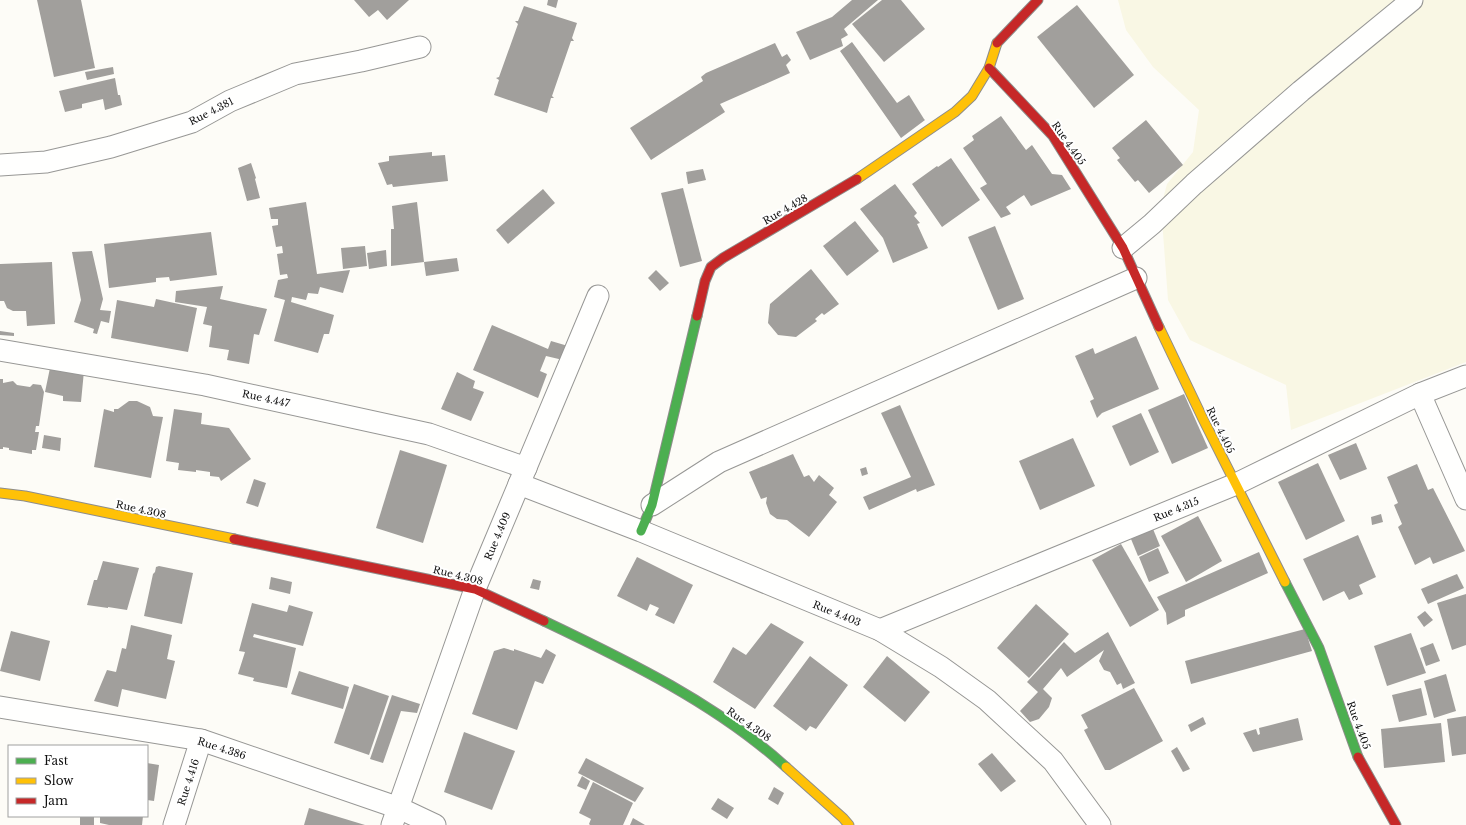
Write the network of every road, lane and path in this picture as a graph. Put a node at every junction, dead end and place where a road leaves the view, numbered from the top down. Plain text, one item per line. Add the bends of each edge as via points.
1 (1038, 0) edge
2 (1408, 1) edge
3 (420, 46) dead end
4 (989, 68) junction
5 (0, 165) edge
6 (1123, 248) junction
7 (1136, 278) junction
8 (598, 296) dead end
9 (0, 350) edge
10 (1466, 376) edge
11 (1420, 394) junction
12 (523, 476) junction
13 (1236, 484) junction
14 (0, 493) edge
15 (1466, 499) edge
16 (652, 505) junction
17 (641, 531) junction
18 (475, 589) junction
19 (880, 630) junction
20 (0, 707) edge
21 (201, 740) junction
22 (395, 817) edge
23 (174, 825) edge
24 (435, 825) edge
25 (849, 825) edge
26 (1100, 825) edge
27 (1396, 825) edge

1 - 4 street, Rue 4.428 via 997,43
2 - 6 street via 1301,91
3 - 5 street, Rue 4.381 via 295,74 230,101 192,122 111,147 46,162
4 - 6 street, Rue 4.405 via 1053,136
4 - 16 street, Rue 4.428 via 972,96 956,112 847,186 711,267 705,281
6 - 7 street, Rue 4.405
7 - 13 street, Rue 4.405
7 - 16 street via 719,462
8 - 12 street, Rue 4.409
9 - 12 street, Rue 4.447 via 205,384 429,434
10 - 11 street, Rue 4.315
11 - 13 street, Rue 4.315
11 - 15 street
12 - 17 street, Rue 4.403
12 - 18 street, Rue 4.409
13 - 19 street, Rue 4.315
13 - 27 street, Rue 4.405 via 1320,648 1360,761
14 - 18 street, Rue 4.308 via 25,496
16 - 17 street, Rue 4.428
17 - 19 street, Rue 4.403
18 - 22 street, Rue 4.409
18 - 25 street, Rue 4.308 via 588,642 684,692 762,745
19 - 26 street, Rue 4.403 via 941,667 986,700 1053,761
20 - 21 street, Rue 4.386
21 - 22 street, Rue 4.386
21 - 23 street, Rue 4.416
22 - 24 street, Rue 4.386

